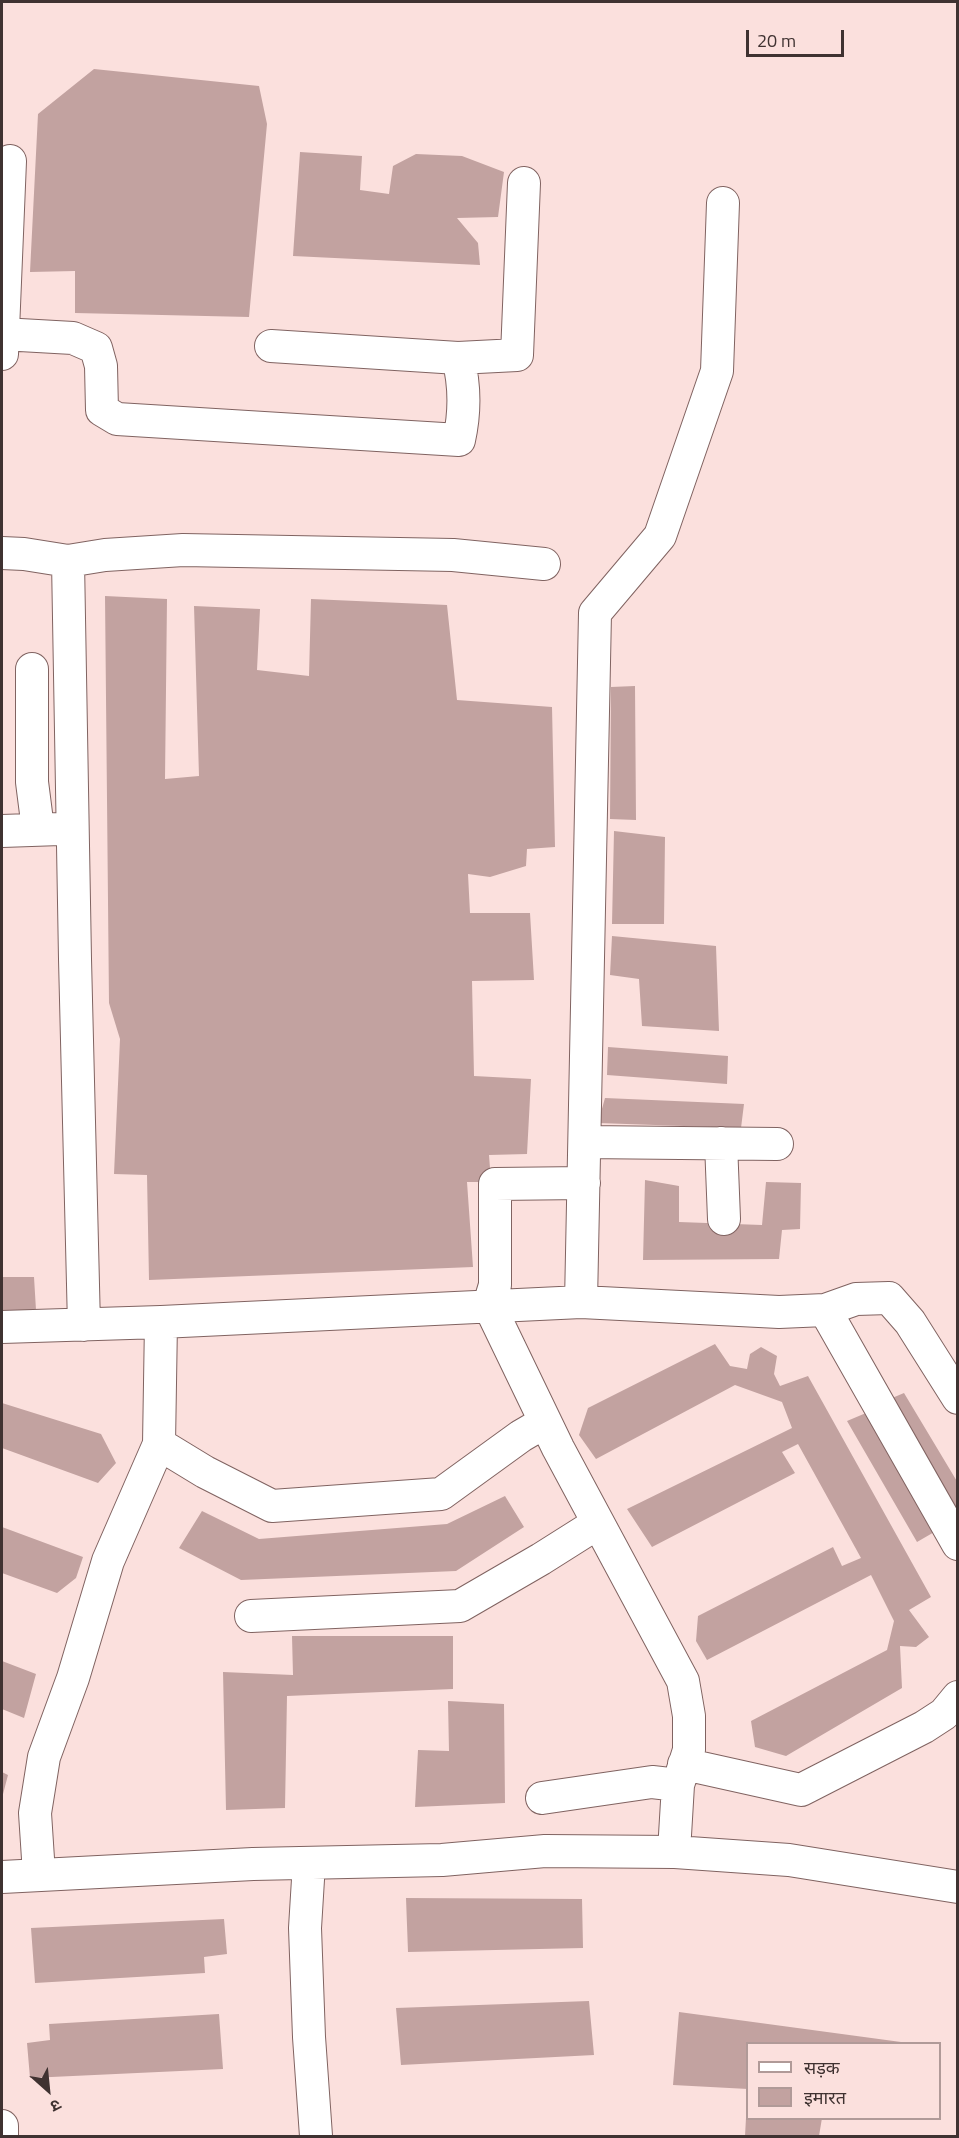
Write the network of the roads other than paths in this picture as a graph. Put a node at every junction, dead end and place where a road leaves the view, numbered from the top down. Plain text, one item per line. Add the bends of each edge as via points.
1 (10, 161) dead end
2 (524, 183) dead end
3 (723, 203) dead end
4 (2, 334) edge
5 (271, 346) dead end
6 (2, 355) edge
7 (458, 358) junction
8 (2, 553) edge
9 (68, 561) junction
10 (544, 564) dead end
11 (32, 669) dead end
12 (38, 829) junction
13 (72, 829) junction
14 (2, 831) edge
15 (585, 1142) junction
16 (722, 1143) junction
17 (777, 1144) dead end
18 (584, 1183) junction
19 (724, 1219) dead end
20 (581, 1302) junction
21 (489, 1305) junction
22 (825, 1310) junction
23 (161, 1322) junction
24 (84, 1325) junction
25 (2, 1326) edge
26 (957, 1398) edge
27 (545, 1422) junction
28 (159, 1443) junction
29 (598, 1523) junction
30 (957, 1544) edge
31 (251, 1616) dead end
32 (957, 1697) edge
33 (681, 1775) junction
34 (542, 1798) dead end
35 (675, 1835) dead end
36 (309, 1863) junction
37 (39, 1874) junction
38 (2, 1877) edge
39 (957, 1887) edge
40 (2, 2126) edge
41 (2, 2136) edge
42 (316, 2136) edge

1 - 4 street
2 - 7 street via 517,355
3 - 15 street via 717,371 660,536 595,613
4 - 6 street
4 - 7 street via 73,338 96,348 101,366 102,410 117,419 459,440 464,420 463,377
5 - 7 street
8 - 9 street
9 - 10 street via 183,550 453,555
9 - 13 street
11 - 12 street via 32,782
12 - 13 street
12 - 14 street
13 - 24 street
15 - 16 street
15 - 18 street
16 - 17 street
16 - 19 street
18 - 20 street
18 - 21 street via 495,1184 495,1285
20 - 21 street
20 - 22 street via 778,1312
21 - 23 street
21 - 27 street
22 - 26 street via 856,1299 889,1298 910,1322
22 - 30 street
23 - 24 street
23 - 28 street
24 - 25 street
27 - 28 street via 441,1494 272,1506
27 - 29 street
28 - 37 street via 108,1561 73,1678 44,1757 35,1814
29 - 31 street via 460,1606
29 - 33 street via 683,1681 690,1716 689,1750
32 - 33 street via 944,1714 924,1727 801,1790
33 - 34 street
33 - 35 street
36 - 37 street
36 - 39 street via 442,1860 545,1851 675,1852 789,1860
36 - 42 street via 305,1928
37 - 38 street
40 - 41 street

